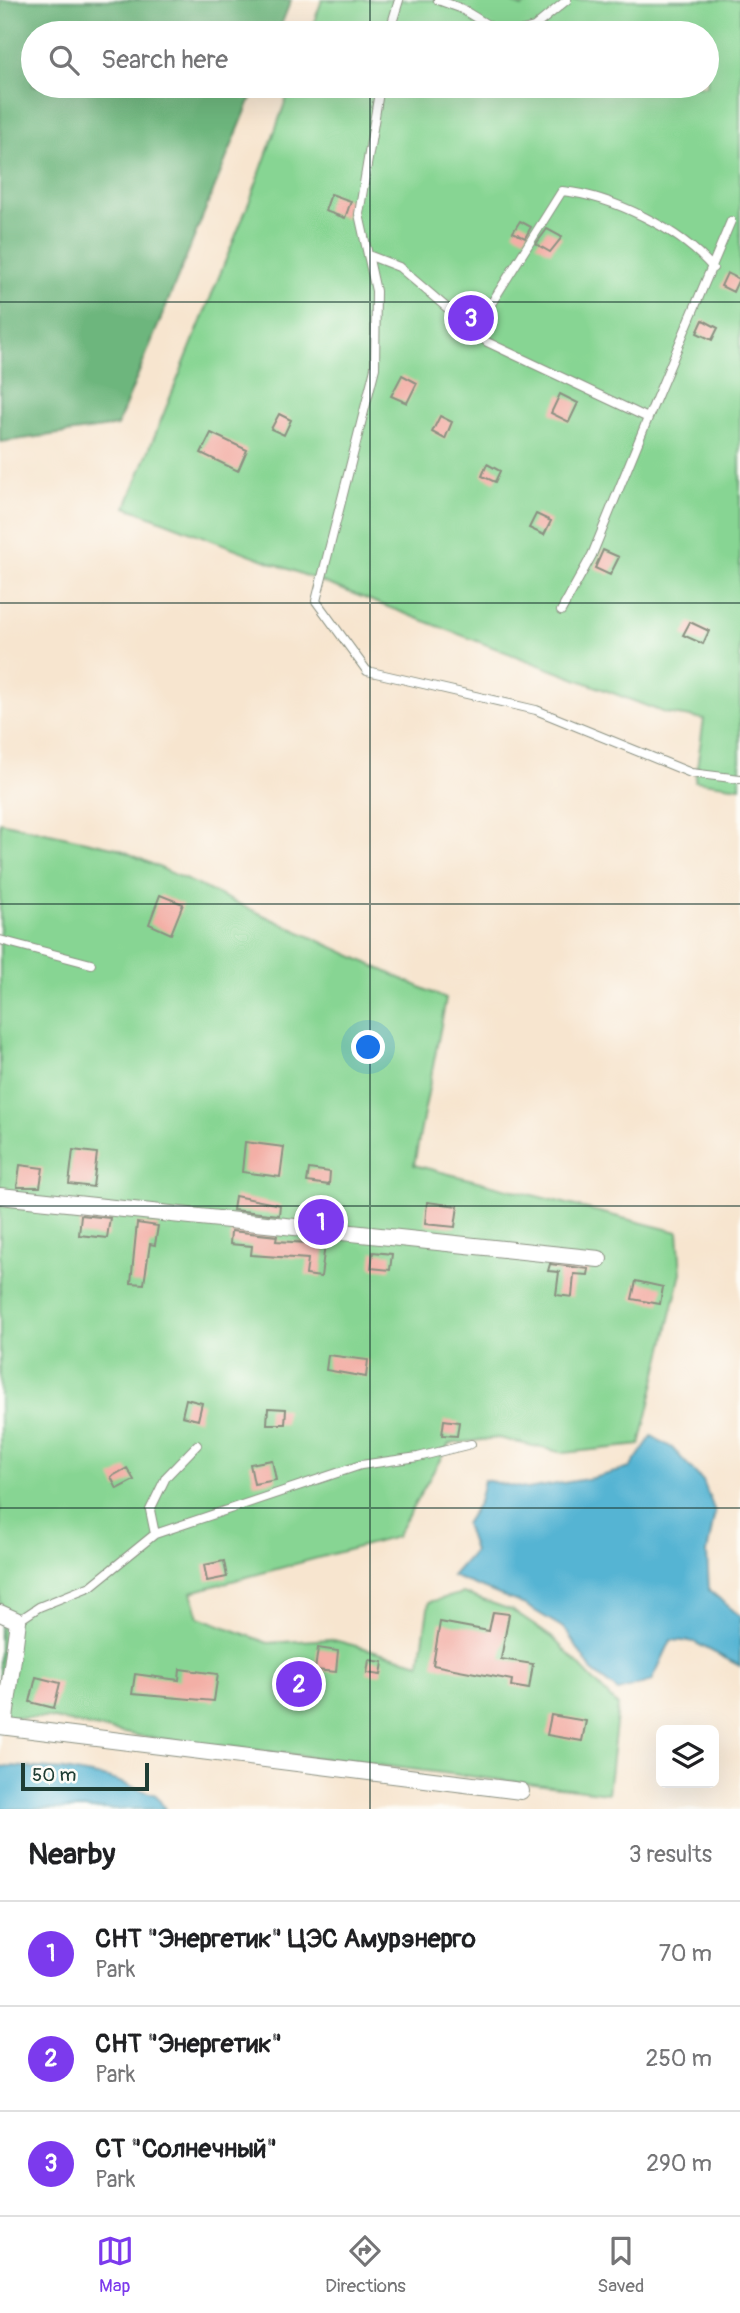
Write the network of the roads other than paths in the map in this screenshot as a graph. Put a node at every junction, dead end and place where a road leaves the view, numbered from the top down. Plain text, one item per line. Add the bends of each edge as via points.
1 (399, 0) edge
2 (438, 0) edge
3 (567, 0) edge
4 (393, 21) edge
5 (481, 21) edge
6 (541, 21) edge
7 (378, 98) edge
8 (731, 221) dead end
9 (368, 255) junction
10 (713, 268) junction
11 (474, 331) junction
12 (648, 418) junction
13 (561, 611) dead end
14 (740, 779) edge
15 (0, 940) edge
16 (91, 964) dead end
17 (0, 1196) edge
18 (598, 1259) dead end
19 (471, 1444) dead end
20 (197, 1445) dead end
21 (155, 1534) junction
22 (0, 1612) edge
23 (18, 1622) junction
24 (2, 1726) edge
25 (521, 1791) dead end

1 - 4 lane
2 - 5 lane
3 - 6 lane
7 - 9 lane via 359,214
8 - 10 lane
9 - 11 lane via 399,267
9 - 14 lane via 376,291 374,368 316,601 367,671 536,710 691,773
10 - 11 lane via 667,228 586,193 562,191
10 - 12 lane
11 - 12 lane via 487,342
12 - 13 lane via 592,555
15 - 16 lane
17 - 18 street
19 - 21 lane via 361,1465
20 - 21 lane via 166,1477 150,1510
21 - 23 lane via 91,1586 39,1606
22 - 23 street
23 - 24 street
24 - 25 street

